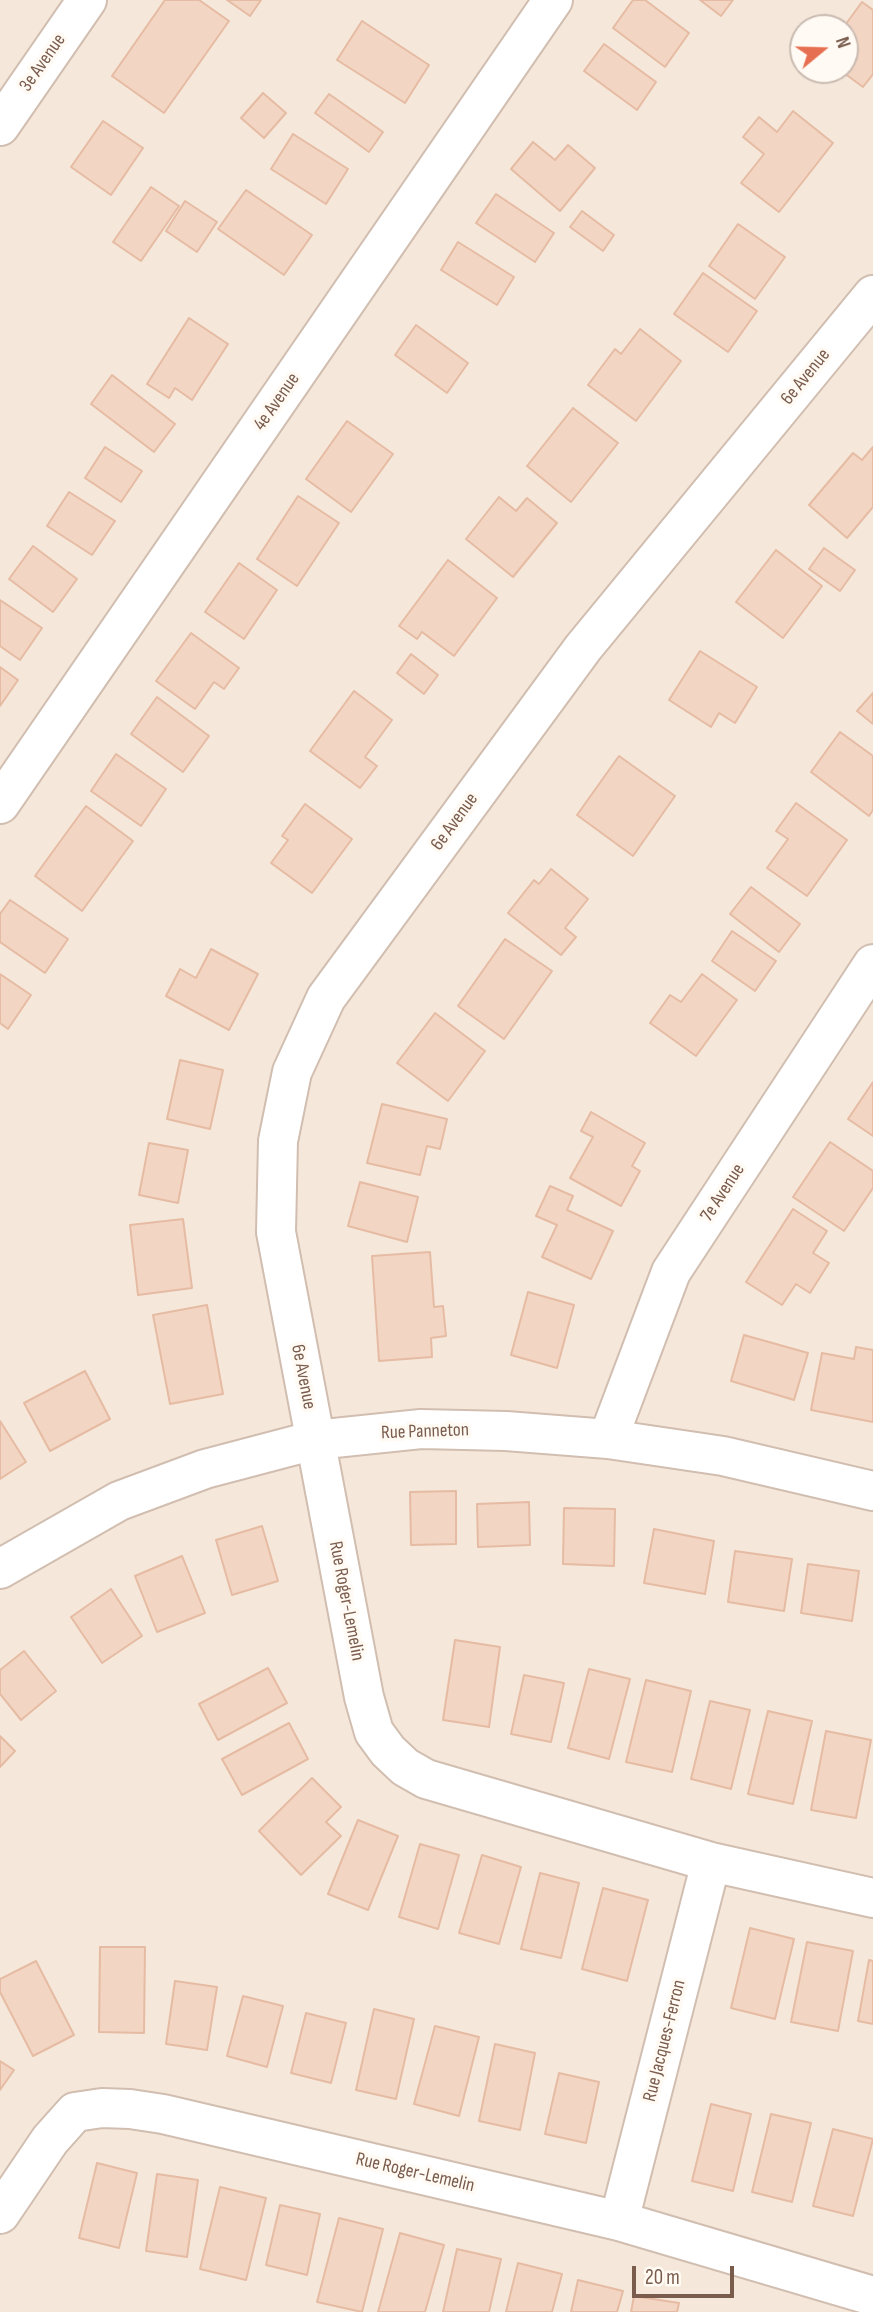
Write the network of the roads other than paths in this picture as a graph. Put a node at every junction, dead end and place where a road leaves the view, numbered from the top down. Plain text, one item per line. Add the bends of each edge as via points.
1 (87, 0) edge
2 (553, 0) edge
3 (0, 126) edge
4 (873, 295) edge
5 (0, 804) edge
6 (873, 964) edge
7 (608, 1439) junction
8 (315, 1440) junction
9 (873, 1491) edge
10 (0, 1569) edge
11 (711, 1862) junction
12 (873, 1898) edge
13 (0, 2214) edge
14 (619, 2221) junction
15 (873, 2295) edge

1 - 3 street, 3e Avenue
2 - 5 street, 4e Avenue
4 - 8 street, 6e Avenue via 583,648 326,998 292,1072 278,1141 276,1232
6 - 7 street, 7e Avenue via 671,1272
7 - 8 street, Rue Panneton via 421,1429
7 - 9 street, Rue Panneton via 723,1456
8 - 10 street, Rue Panneton via 205,1469 118,1500
8 - 11 street, Rue Roger-Lemelin via 364,1697 374,1732 388,1751 426,1779
11 - 12 street, Rue Roger-Lemelin
11 - 14 street, Rue Jacques-Ferron
13 - 14 street, Rue Roger-Lemelin via 50,2140 75,2112 102,2108 163,2115
14 - 15 street, Rue Roger-Lemelin

